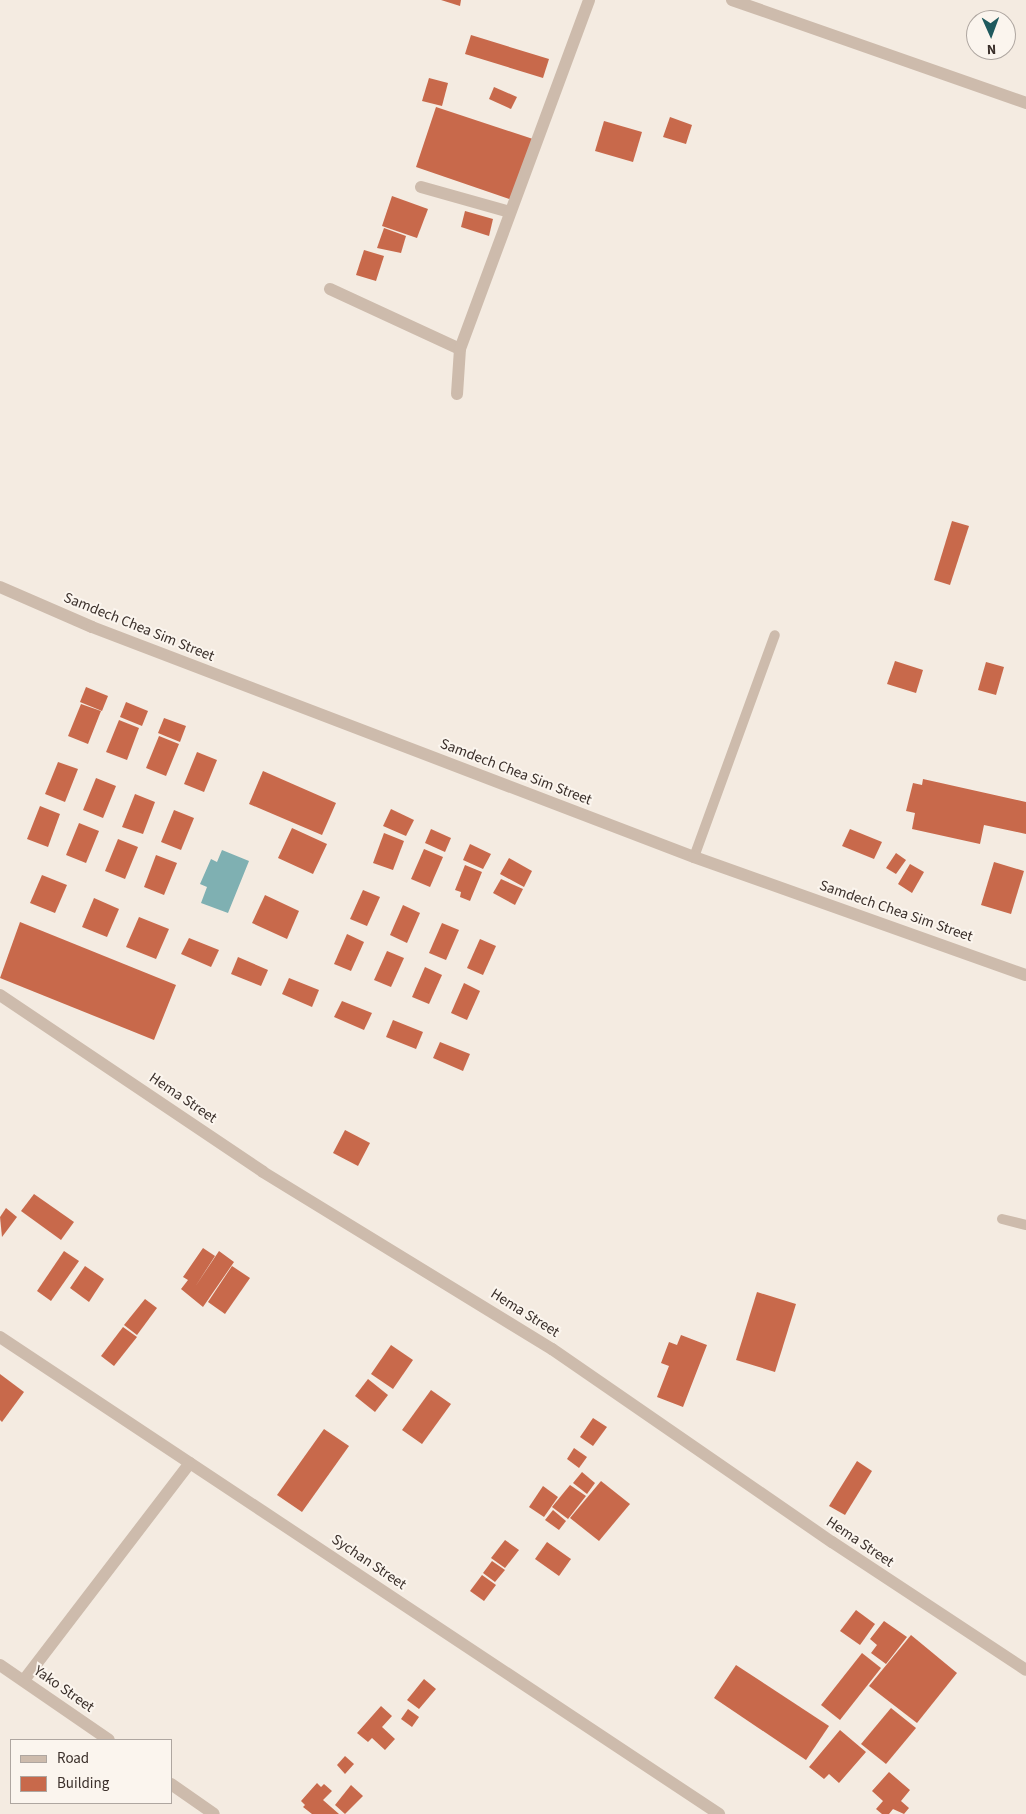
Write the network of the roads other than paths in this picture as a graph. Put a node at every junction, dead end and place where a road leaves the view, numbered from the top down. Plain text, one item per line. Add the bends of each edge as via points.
1 (589, 0) edge
2 (732, 0) edge
3 (1026, 102) edge
4 (420, 186) dead end
5 (510, 212) junction
6 (330, 289) dead end
7 (460, 349) junction
8 (457, 394) dead end
9 (0, 587) edge
10 (775, 635) dead end
11 (694, 857) junction
12 (1026, 975) edge
13 (0, 995) edge
14 (1002, 1219) dead end
15 (1026, 1226) edge
16 (0, 1337) edge
17 (190, 1463) junction
18 (0, 1665) edge
19 (1026, 1670) edge
20 (24, 1680) junction
21 (109, 1739) edge
22 (172, 1785) edge
23 (214, 1814) edge
24 (719, 1814) edge

1 - 5 street
2 - 3 street
4 - 5 street
5 - 7 street
6 - 7 street
7 - 8 street
9 - 11 street, Samdech Chea Sim Street via 92,627
10 - 11 lane
11 - 12 street, Samdech Chea Sim Street
13 - 19 street, Hema Street via 263,1172 552,1349 840,1548
14 - 15 lane
16 - 17 street, Sychan Street
17 - 20 street
17 - 24 street, Sychan Street
18 - 20 street, Yako Street
20 - 21 street, Yako Street
22 - 23 street

